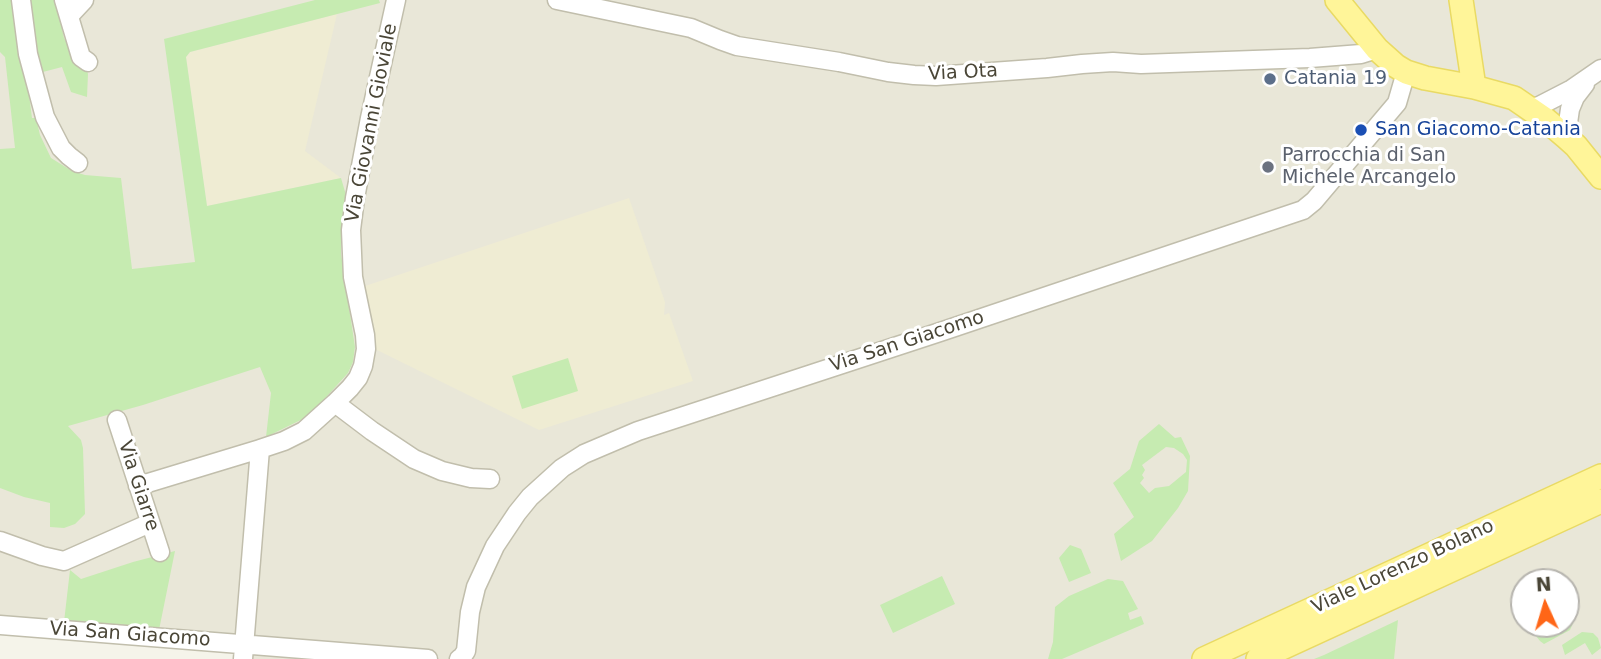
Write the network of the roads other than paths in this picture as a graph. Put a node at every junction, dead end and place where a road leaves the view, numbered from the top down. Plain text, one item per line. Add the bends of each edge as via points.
1 (22, 0) edge
2 (84, 0) edge
3 (388, 0) edge
4 (397, 0) edge
5 (556, 0) edge
6 (1337, 0) edge
7 (1461, 0) edge
8 (590, 4) edge
9 (67, 8) edge
10 (392, 19) junction
11 (1377, 49) junction
12 (88, 62) dead end
13 (1406, 72) junction
14 (1595, 74) edge
15 (1474, 87) junction
16 (1575, 97) junction
17 (1539, 115) junction
18 (1566, 137) junction
19 (78, 163) dead end
20 (1601, 177) edge
21 (335, 403) junction
22 (117, 420) dead end
23 (260, 449) junction
24 (1601, 476) edge
25 (490, 479) dead end
26 (138, 486) junction
27 (1601, 501) edge
28 (150, 523) junction
29 (0, 541) edge
30 (160, 552) dead end
31 (0, 625) edge
32 (244, 651) edge
33 (428, 659) edge
34 (458, 659) edge
35 (1204, 659) edge
36 (1258, 659) edge

1 - 19 street via 28,54 45,117 61,148
2 - 9 street
3 - 10 street
4 - 10 street, Via Giovanni Gioviale
5 - 8 street, Via Ota
6 - 11 main road
7 - 15 main road
8 - 11 street, Via Ota via 691,28 737,46 914,75 1113,62 1310,58
9 - 12 street via 81,57
10 - 21 street, Via Giovanni Gioviale via 351,230 366,349 358,378
11 - 13 main road
13 - 15 main road
13 - 34 street, Via San Giacomo via 1396,103 1303,210 638,431 584,454 530,497 495,546 476,587 466,651
14 - 16 street
14 - 17 street via 1539,106
15 - 17 main road via 1514,98
16 - 17 street
16 - 18 street
17 - 18 main road
18 - 20 main road
21 - 23 street, Via Giovanni Gioviale via 304,431
21 - 25 street via 414,459 442,471
22 - 26 street, Via Giarre
23 - 26 street, Via Giovanni Gioviale
23 - 32 street
24 - 35 main road, Viale Lorenzo Bolano
26 - 28 street, Via Giarre
27 - 36 main road, Viale Lorenzo Bolano
28 - 29 street via 64,561
28 - 30 street, Via Giarre
31 - 32 street, Via San Giacomo
32 - 33 street, Via San Giacomo

